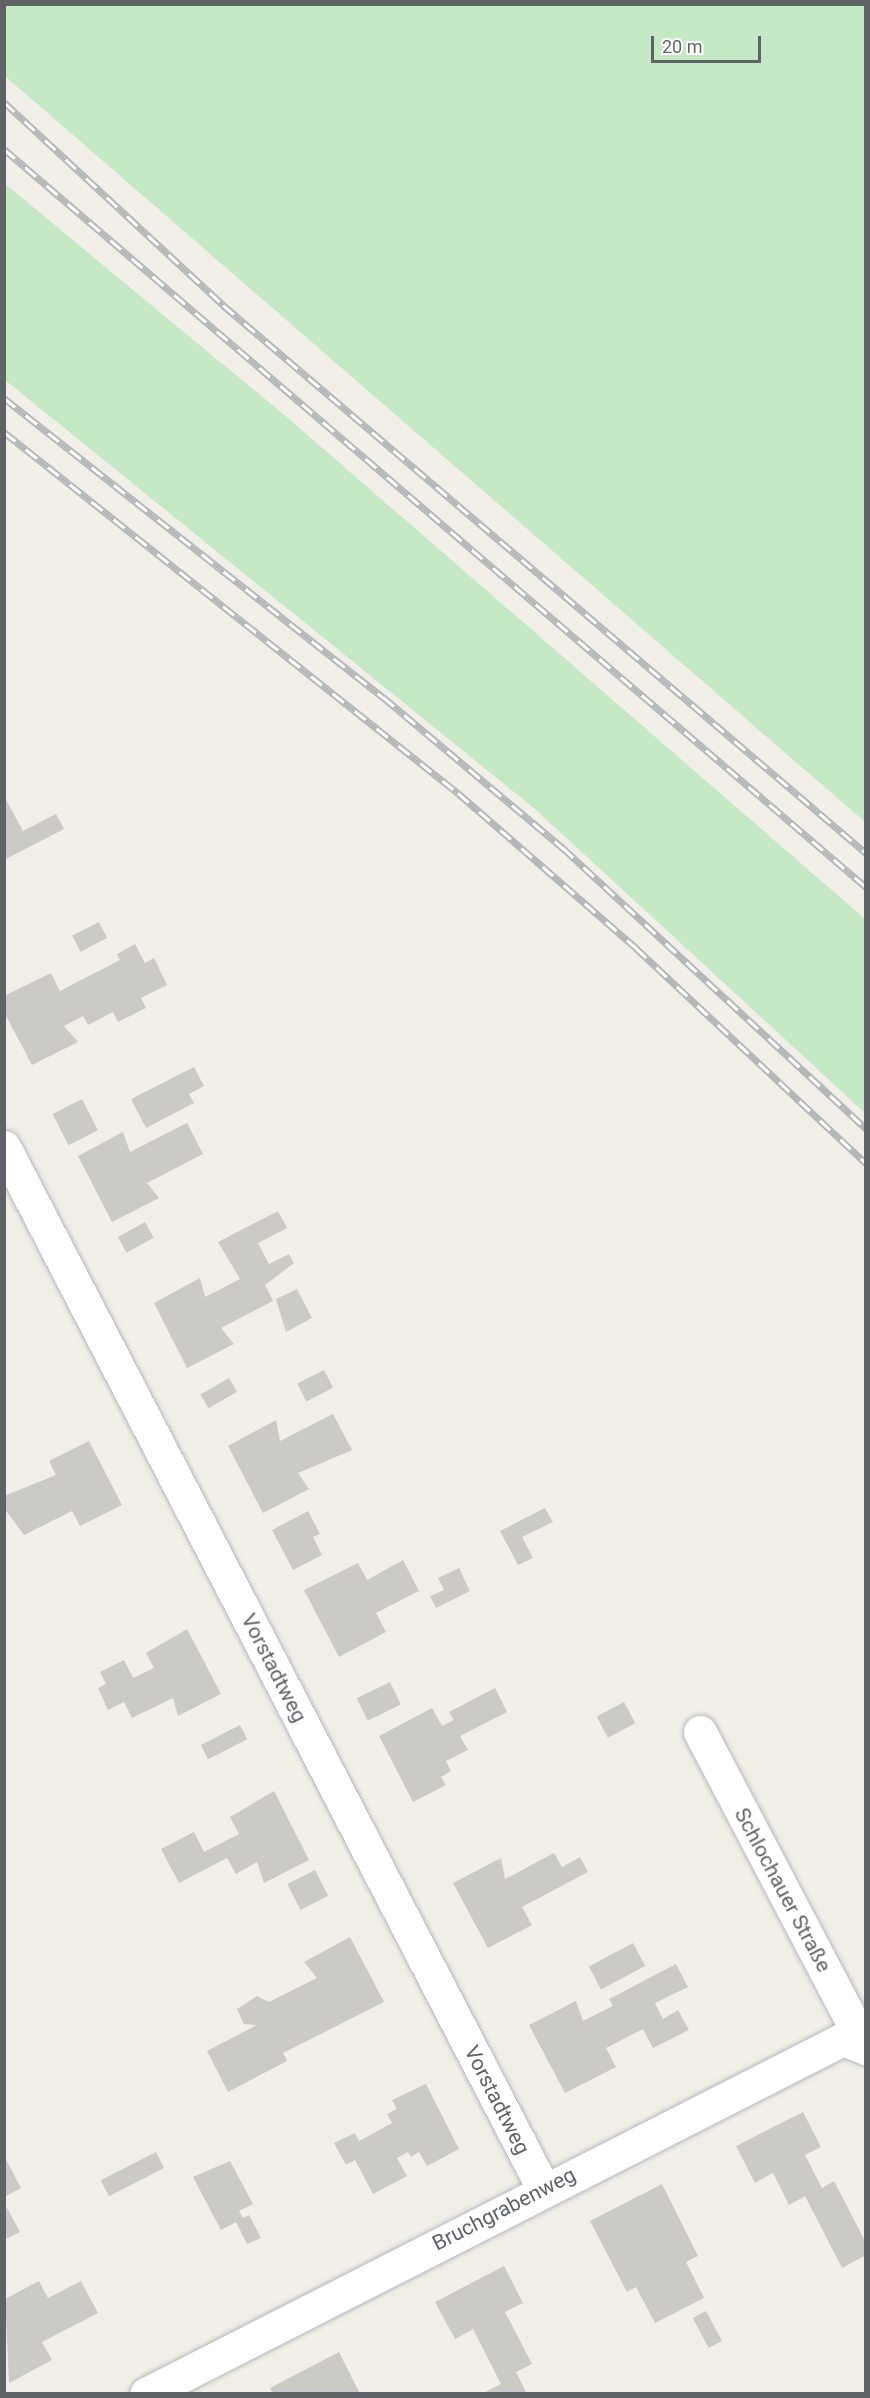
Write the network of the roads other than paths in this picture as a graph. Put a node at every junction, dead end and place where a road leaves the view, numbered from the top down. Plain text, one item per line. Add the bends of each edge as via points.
1 (4, 1148) edge
2 (700, 1732) dead end
3 (866, 2048) edge
4 (543, 2188) junction
5 (146, 2394) edge

1 - 4 street, Vorstadtweg
2 - 3 street, Schlochauer Straße
3 - 4 street, Bruchgrabenweg via 843,2039
4 - 5 street, Bruchgrabenweg

